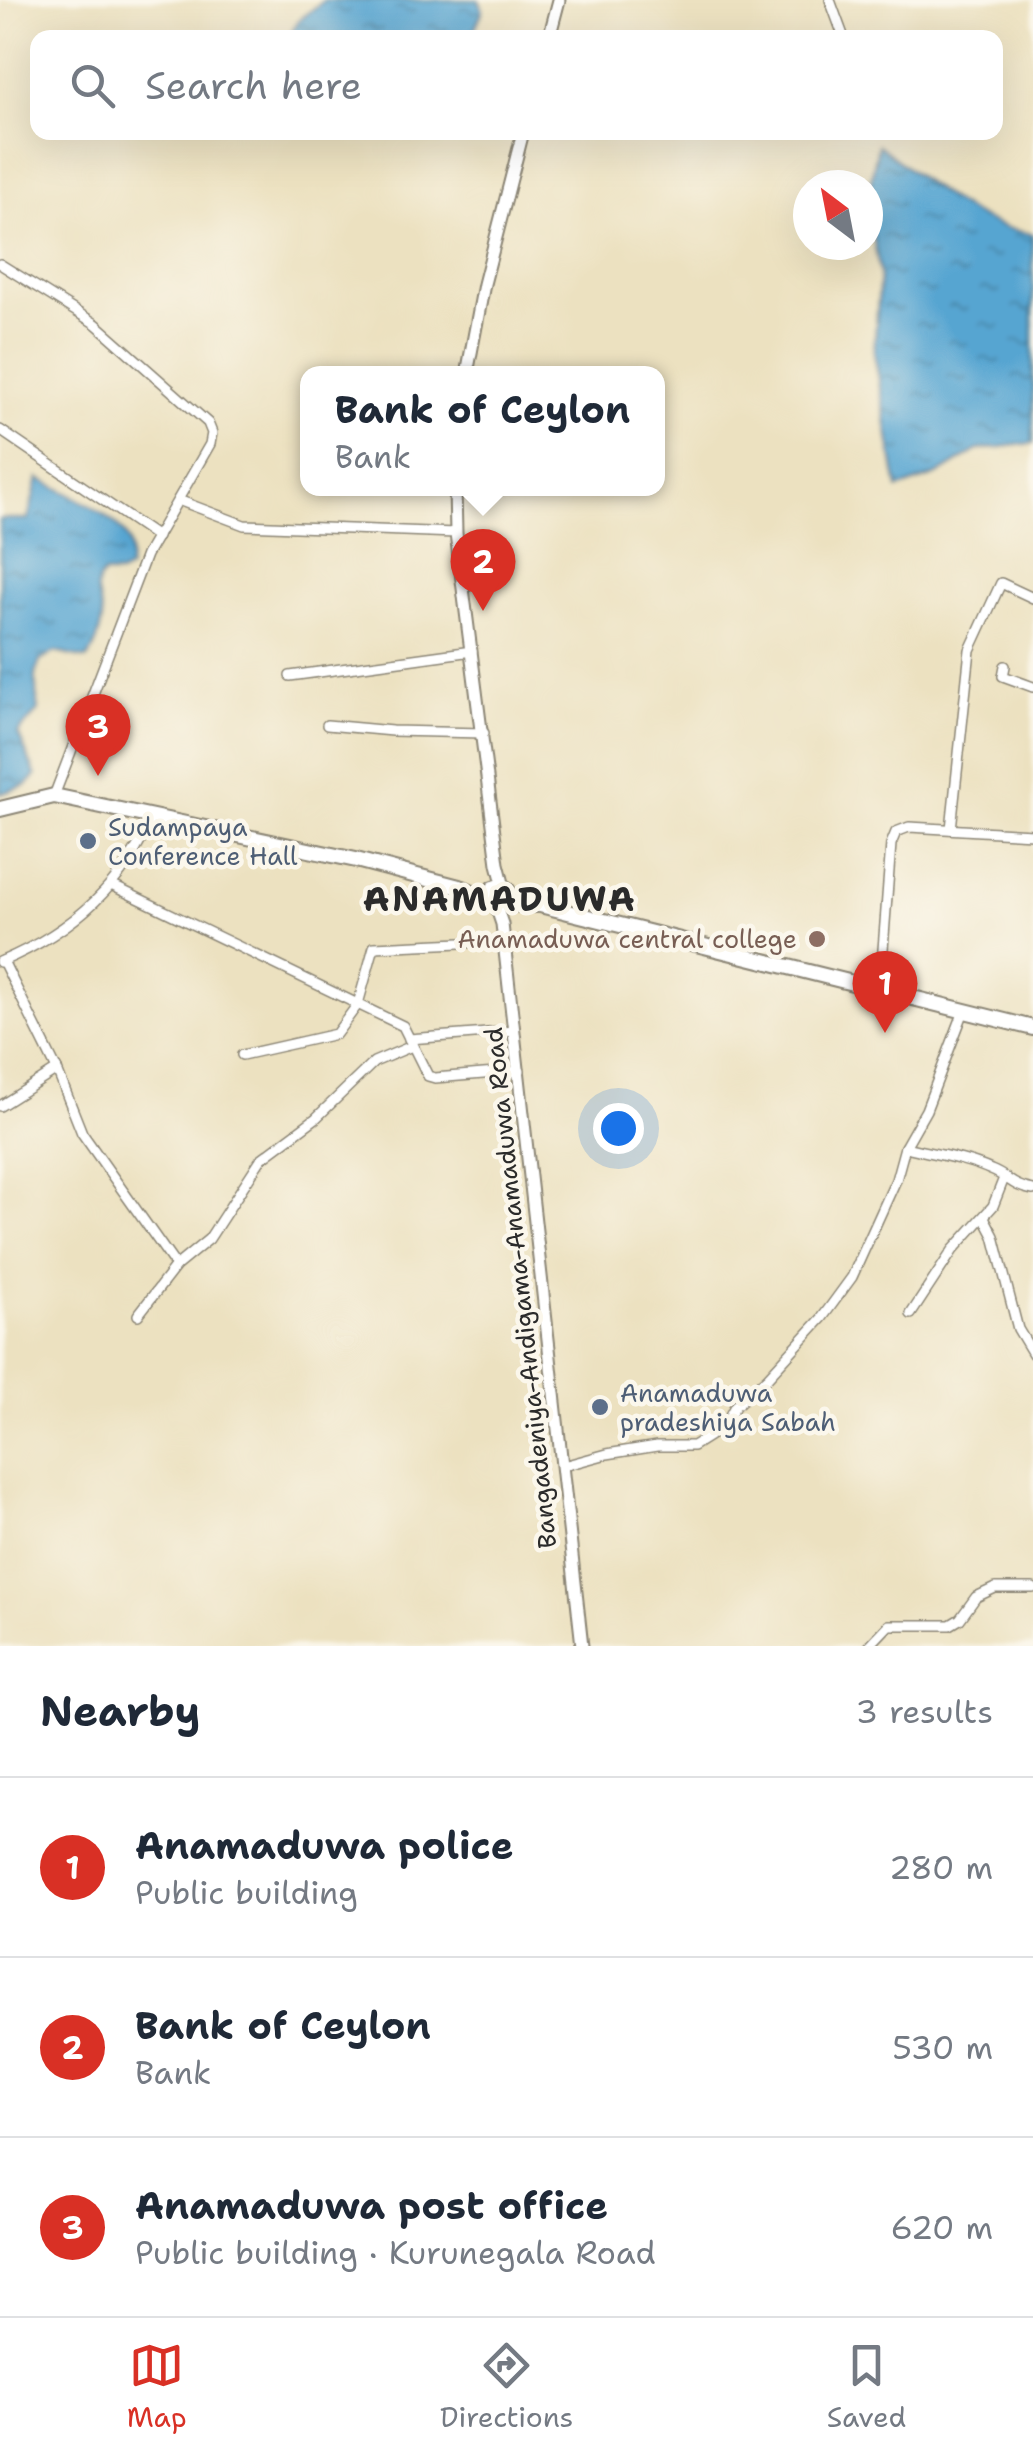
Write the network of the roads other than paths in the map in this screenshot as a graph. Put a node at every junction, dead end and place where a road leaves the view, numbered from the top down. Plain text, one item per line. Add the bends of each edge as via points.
1 (559, 0) edge
2 (830, 0) edge
3 (551, 30) edge
4 (841, 30) edge
5 (521, 140) edge
6 (0, 264) edge
7 (468, 366) edge
8 (0, 430) edge
9 (455, 496) edge
10 (178, 500) junction
11 (456, 533) junction
12 (157, 537) junction
13 (1033, 598) edge
14 (472, 651) junction
15 (1005, 666) dead end
16 (290, 676) dead end
17 (1033, 687) edge
18 (327, 725) dead end
19 (484, 733) junction
20 (54, 796) junction
21 (0, 809) edge
22 (152, 816) junction
23 (951, 828) junction
24 (1033, 834) edge
25 (110, 885) junction
26 (500, 895) junction
27 (504, 940) junction
28 (2, 962) edge
29 (880, 989) junction
30 (358, 1004) junction
31 (964, 1010) junction
32 (1033, 1028) edge
33 (514, 1031) junction
34 (410, 1043) junction
35 (242, 1054) dead end
36 (57, 1070) junction
37 (520, 1071) junction
38 (0, 1106) edge
39 (906, 1147) junction
40 (1004, 1178) junction
41 (1033, 1190) edge
42 (984, 1217) junction
43 (176, 1266) junction
44 (911, 1314) dead end
45 (138, 1315) dead end
46 (1033, 1354) edge
47 (563, 1466) junction
48 (1033, 1588) edge
49 (582, 1646) edge
50 (869, 1646) edge

1 - 3 main road
2 - 4 street
5 - 7 main road
6 - 10 street via 96,324 208,423 210,444
8 - 12 street
9 - 11 main road, Bangadeniya-Andigama-Anamaduwa Road
10 - 11 street via 244,525
10 - 12 street
11 - 14 main road, Bangadeniya-Andigama-Anamaduwa Road
12 - 20 street
13 - 23 street via 1001,583 970,650
14 - 16 street
14 - 19 main road, Bangadeniya-Andigama-Anamaduwa Road
15 - 17 street via 1003,676
18 - 19 street
19 - 26 main road, Bangadeniya-Andigama-Anamaduwa Road
20 - 21 highway
20 - 22 highway
22 - 25 street
22 - 26 highway
23 - 24 street
23 - 29 street via 909,827 890,844
25 - 28 street via 46,942
25 - 30 street
26 - 27 main road, Bangadeniya-Andigama-Anamaduwa Road
26 - 29 highway
27 - 30 street via 374,947
27 - 33 main road, Bangadeniya-Andigama-Anamaduwa Road
28 - 36 street
29 - 31 highway
30 - 34 street via 404,1026
30 - 35 street via 336,1034
31 - 32 highway
31 - 39 street
33 - 34 street
33 - 37 main road, Bangadeniya-Andigama-Anamaduwa Road
34 - 37 street via 428,1076
34 - 43 street via 374,1062 261,1160 209,1239
36 - 38 street
36 - 43 street via 82,1133
37 - 47 main road, Bangadeniya-Andigama-Anamaduwa Road
39 - 40 street
39 - 47 street via 852,1277 712,1434 693,1446 657,1446
40 - 41 street
40 - 42 street
42 - 44 street
42 - 46 street via 1018,1329
43 - 45 street
47 - 49 main road, Bangadeniya-Andigama-Anamaduwa Road
48 - 50 street via 994,1588 950,1625 890,1625

